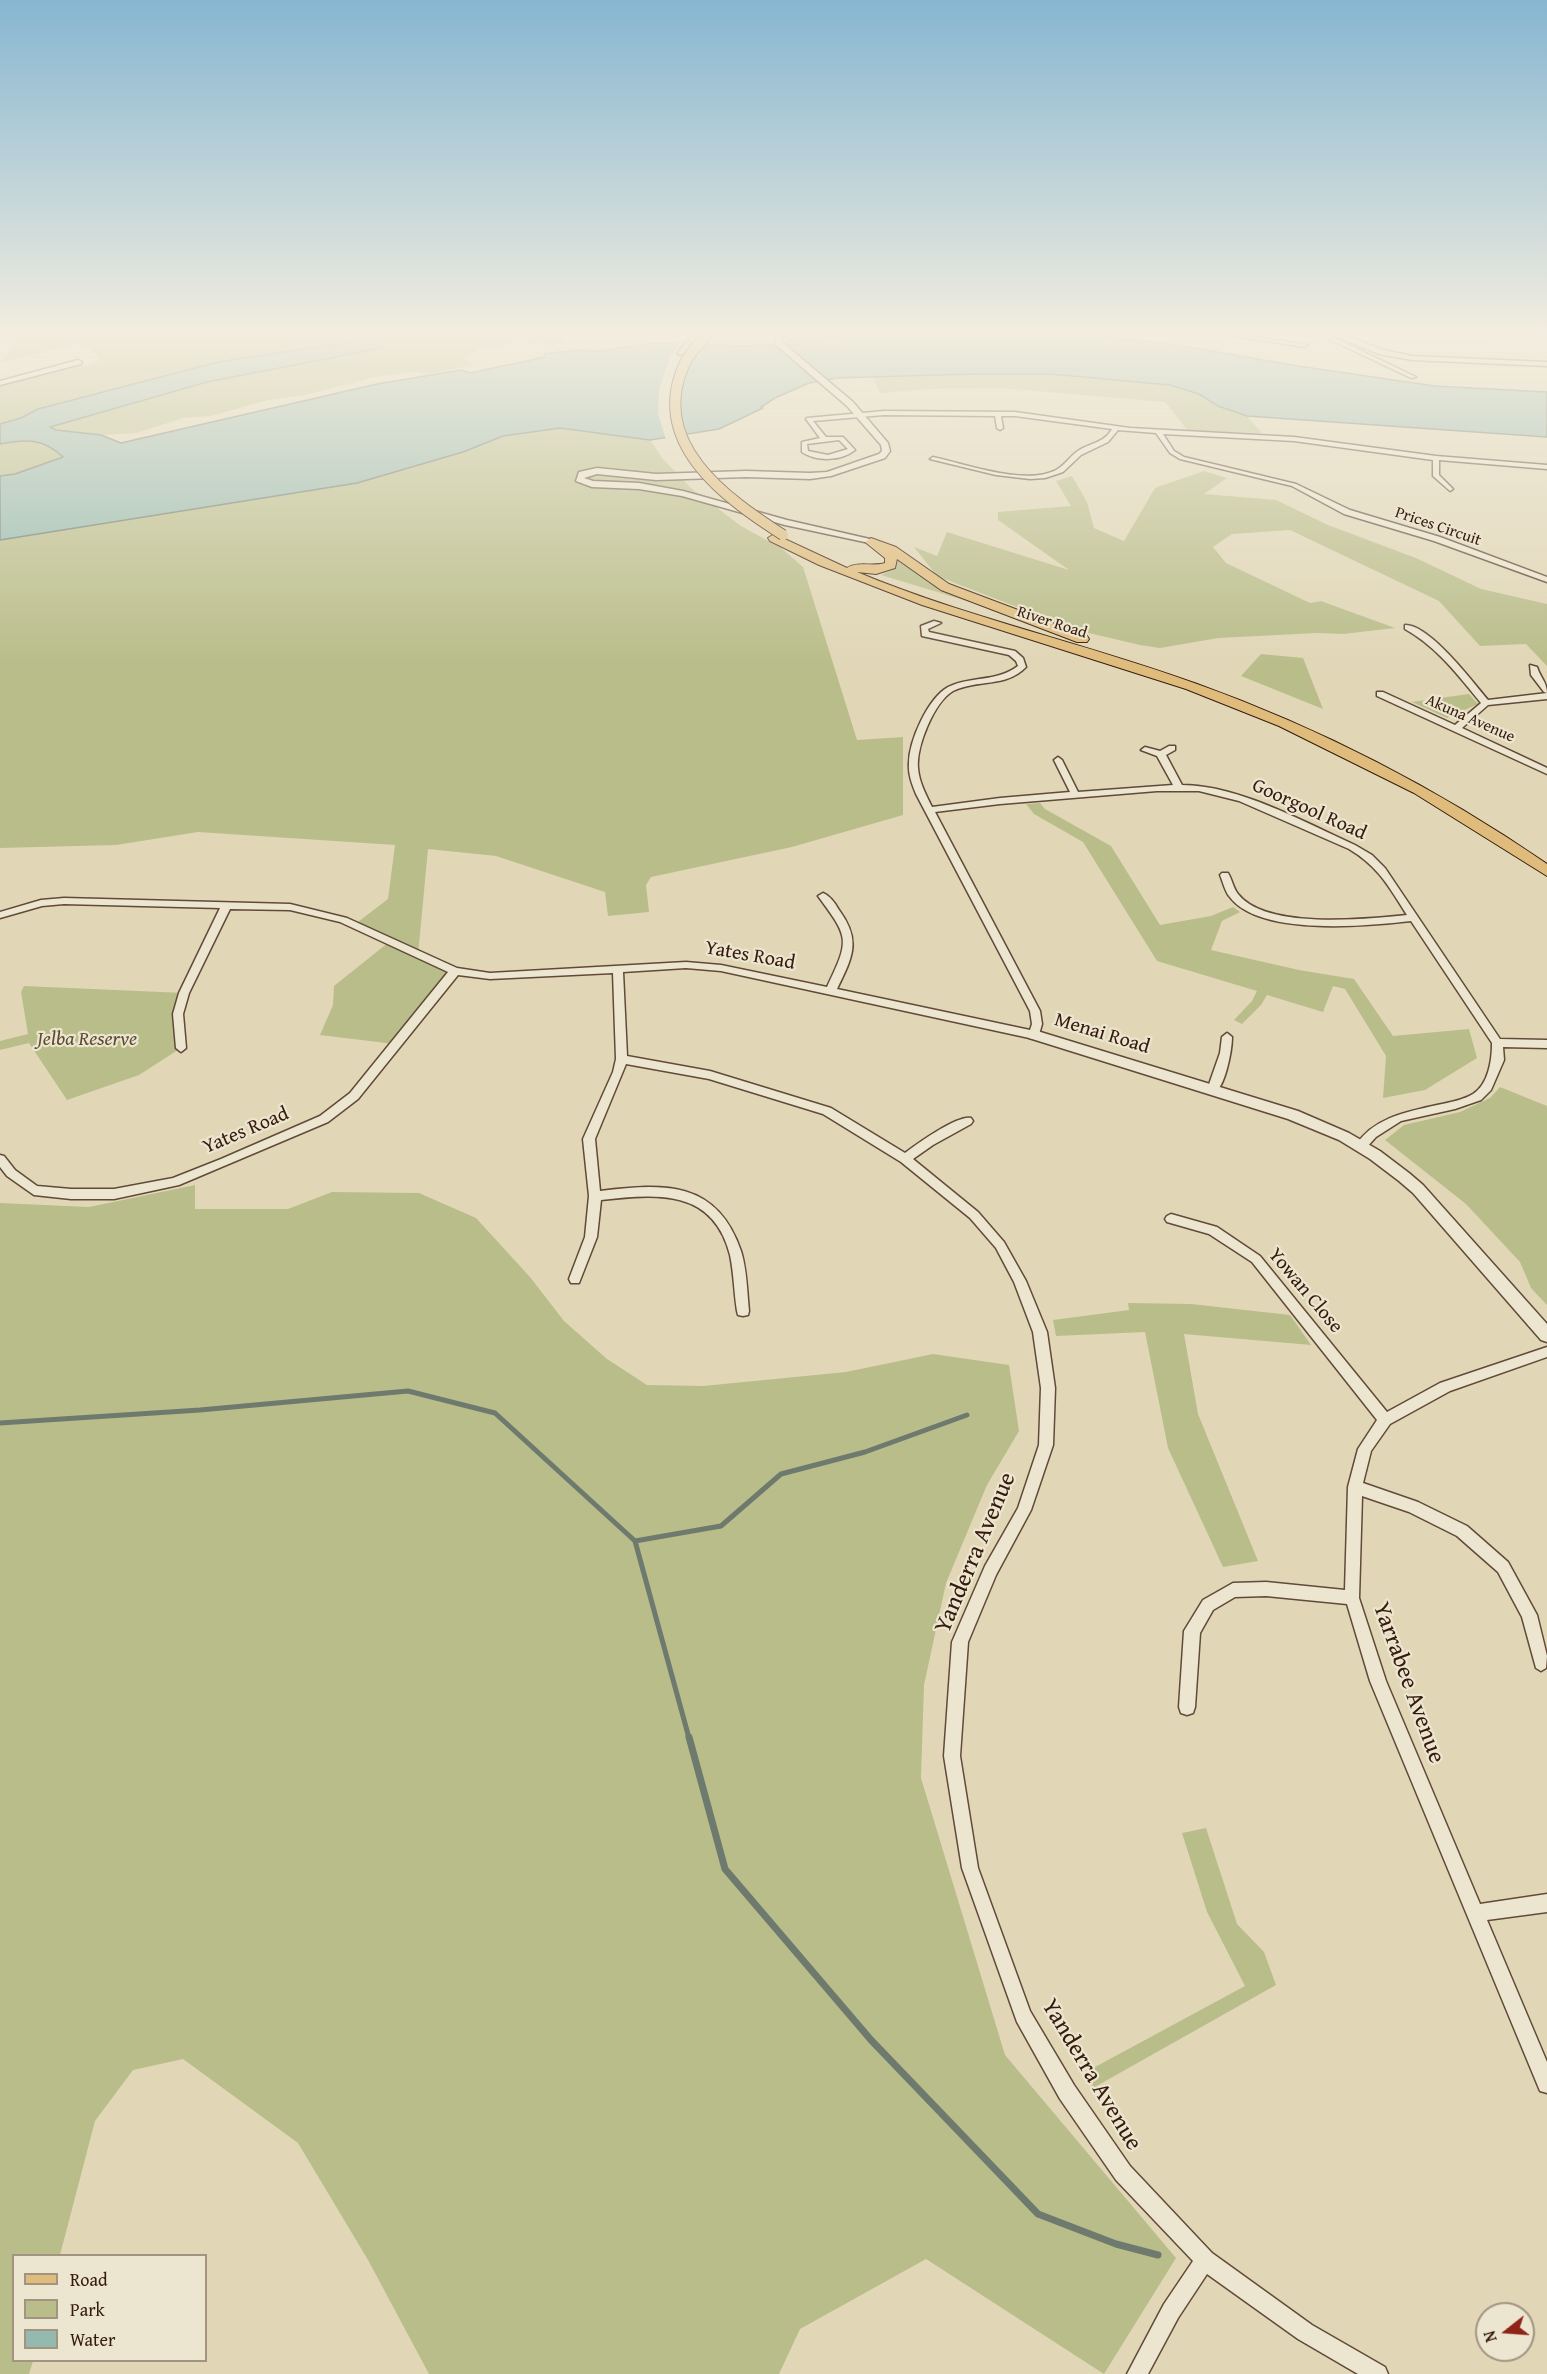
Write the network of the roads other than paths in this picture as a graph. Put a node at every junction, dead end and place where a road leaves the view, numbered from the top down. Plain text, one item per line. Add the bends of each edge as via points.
1 (674, 443) edge
2 (685, 443) edge
3 (804, 443) edge
4 (845, 443) edge
5 (882, 443) edge
6 (1102, 443) edge
7 (1166, 443) edge
8 (1316, 443) edge
9 (1436, 458) junction
10 (933, 459) dead end
11 (1547, 468) edge
12 (1450, 489) dead end
13 (778, 537) junction
14 (871, 542) junction
15 (850, 567) junction
16 (1547, 580) edge
17 (937, 623) dead end
18 (1408, 627) dead end
19 (1151, 665) junction
20 (1533, 667) dead end
21 (1547, 690) edge
22 (1380, 694) dead end
23 (1547, 696) edge
24 (1486, 703) junction
25 (1456, 729) junction
26 (1172, 748) dead end
27 (1145, 750) dead end
28 (1161, 754) junction
29 (1059, 760) dead end
30 (1547, 771) edge
31 (1178, 787) junction
32 (1074, 794) junction
33 (930, 810) junction
34 (1547, 855) edge
35 (1547, 871) edge
36 (1225, 875) dead end
37 (823, 896) dead end
38 (227, 905) junction
39 (0, 915) edge
40 (1414, 918) junction
41 (618, 969) junction
42 (455, 971) junction
43 (830, 992) junction
44 (1034, 1035) junction
45 (1227, 1037) dead end
46 (1497, 1043) junction
47 (1547, 1044) edge
48 (181, 1047) dead end
49 (621, 1059) junction
50 (1213, 1090) junction
51 (967, 1121) dead end
52 (1362, 1145) junction
53 (0, 1159) edge
54 (906, 1159) junction
55 (595, 1196) junction
56 (1171, 1219) dead end
57 (575, 1279) dead end
58 (743, 1311) dead end
59 (1547, 1335) edge
60 (1547, 1352) edge
61 (1385, 1420) junction
62 (1355, 1487) junction
63 (1352, 1598) junction
64 (1541, 1663) dead end
65 (1187, 1707) dead end
66 (1547, 1903) edge
67 (1476, 1914) junction
68 (1547, 2084) edge
69 (1204, 2260) junction
70 (1137, 2374) edge
71 (1378, 2374) edge

1 - 13 main road, River Road via 704,487 733,512
2 - 13 main road, River Road, bridge via 709,480
3 - 4 street via 805,452 837,456 852,450
5 - 14 street via 885,453 828,474 678,478 597,471 579,477 588,483 683,494
6 - 10 street via 1078,453 1061,471 1046,476 1015,476
7 - 16 street, Prices Circuit via 1182,458 1294,485 1347,512 1437,539
8 - 9 street
9 - 11 street
9 - 12 street via 1436,476
13 - 15 main road, River Road
13 - 35 main road, River Road via 831,566 914,598 1238,704 1348,752 1403,781 1483,827
14 - 15 main road via 891,557 891,565 876,570
14 - 19 main road via 897,552 943,586
15 - 19 main road, River Road
17 - 33 street, Menai Road via 924,628 925,634 1012,653 1022,667 1015,674 950,689 934,704 912,760 913,776
18 - 24 street via 1436,646
19 - 34 main road, River Road via 1346,741 1462,802
20 - 21 street
22 - 25 street, Akuna Avenue
23 - 24 street
24 - 25 street
25 - 30 street, Akuna Avenue
26 - 28 street
27 - 28 street
28 - 31 street
29 - 32 street
31 - 32 street, Goorgool Road
31 - 40 street, Goorgool Road via 1199,788 1242,800 1352,847 1382,870
32 - 33 street, Goorgool Road
33 - 44 street, Menai Road via 1035,1011
36 - 40 street via 1234,897 1257,912 1322,925
37 - 43 street via 847,928 850,940 849,952
38 - 39 street, Yates Road via 64,901
38 - 42 street, Yates Road via 290,907 343,920
38 - 48 street via 184,993 178,1014
40 - 46 street, Goorgool Road
41 - 42 street, Yates Road via 525,976
41 - 43 street, Yates Road via 686,965 721,968
41 - 49 street
42 - 53 street, Yates Road via 354,1096 324,1119 225,1162 175,1182 114,1194 71,1194 34,1190
43 - 44 street, Yates Road
44 - 50 street, Menai Road
45 - 50 street via 1226,1053
46 - 47 street
46 - 52 street via 1498,1060 1493,1076 1477,1097 1398,1118
49 - 54 street, Yanderra Avenue via 711,1074 827,1111
49 - 55 street via 589,1139
50 - 52 street, Menai Road via 1317,1123
51 - 54 street
52 - 59 street, Menai Road via 1418,1189
54 - 69 street, Yanderra Avenue via 974,1215 1000,1245 1020,1281 1040,1332 1048,1388 1046,1445 1024,1510 990,1571 960,1642 952,1756 970,1868 1023,2016 1067,2092 1123,2173
55 - 57 street via 591,1237
55 - 58 street via 646,1190 694,1196 722,1221 735,1252
56 - 61 street, Yowan Close via 1213,1230 1256,1259
60 - 61 street, Yarrabee Avenue via 1446,1387
61 - 62 street, Yarrabee Avenue via 1365,1449
62 - 63 street, Yarrabee Avenue
62 - 64 street via 1413,1507 1462,1531 1503,1567 1529,1615
63 - 65 street via 1266,1589 1233,1590 1208,1605 1192,1630
63 - 67 street, Yarrabee Avenue via 1378,1681
66 - 67 street
67 - 68 street, Yarrabee Avenue
69 - 70 street
69 - 71 street, Yanderra Avenue via 1305,2332

